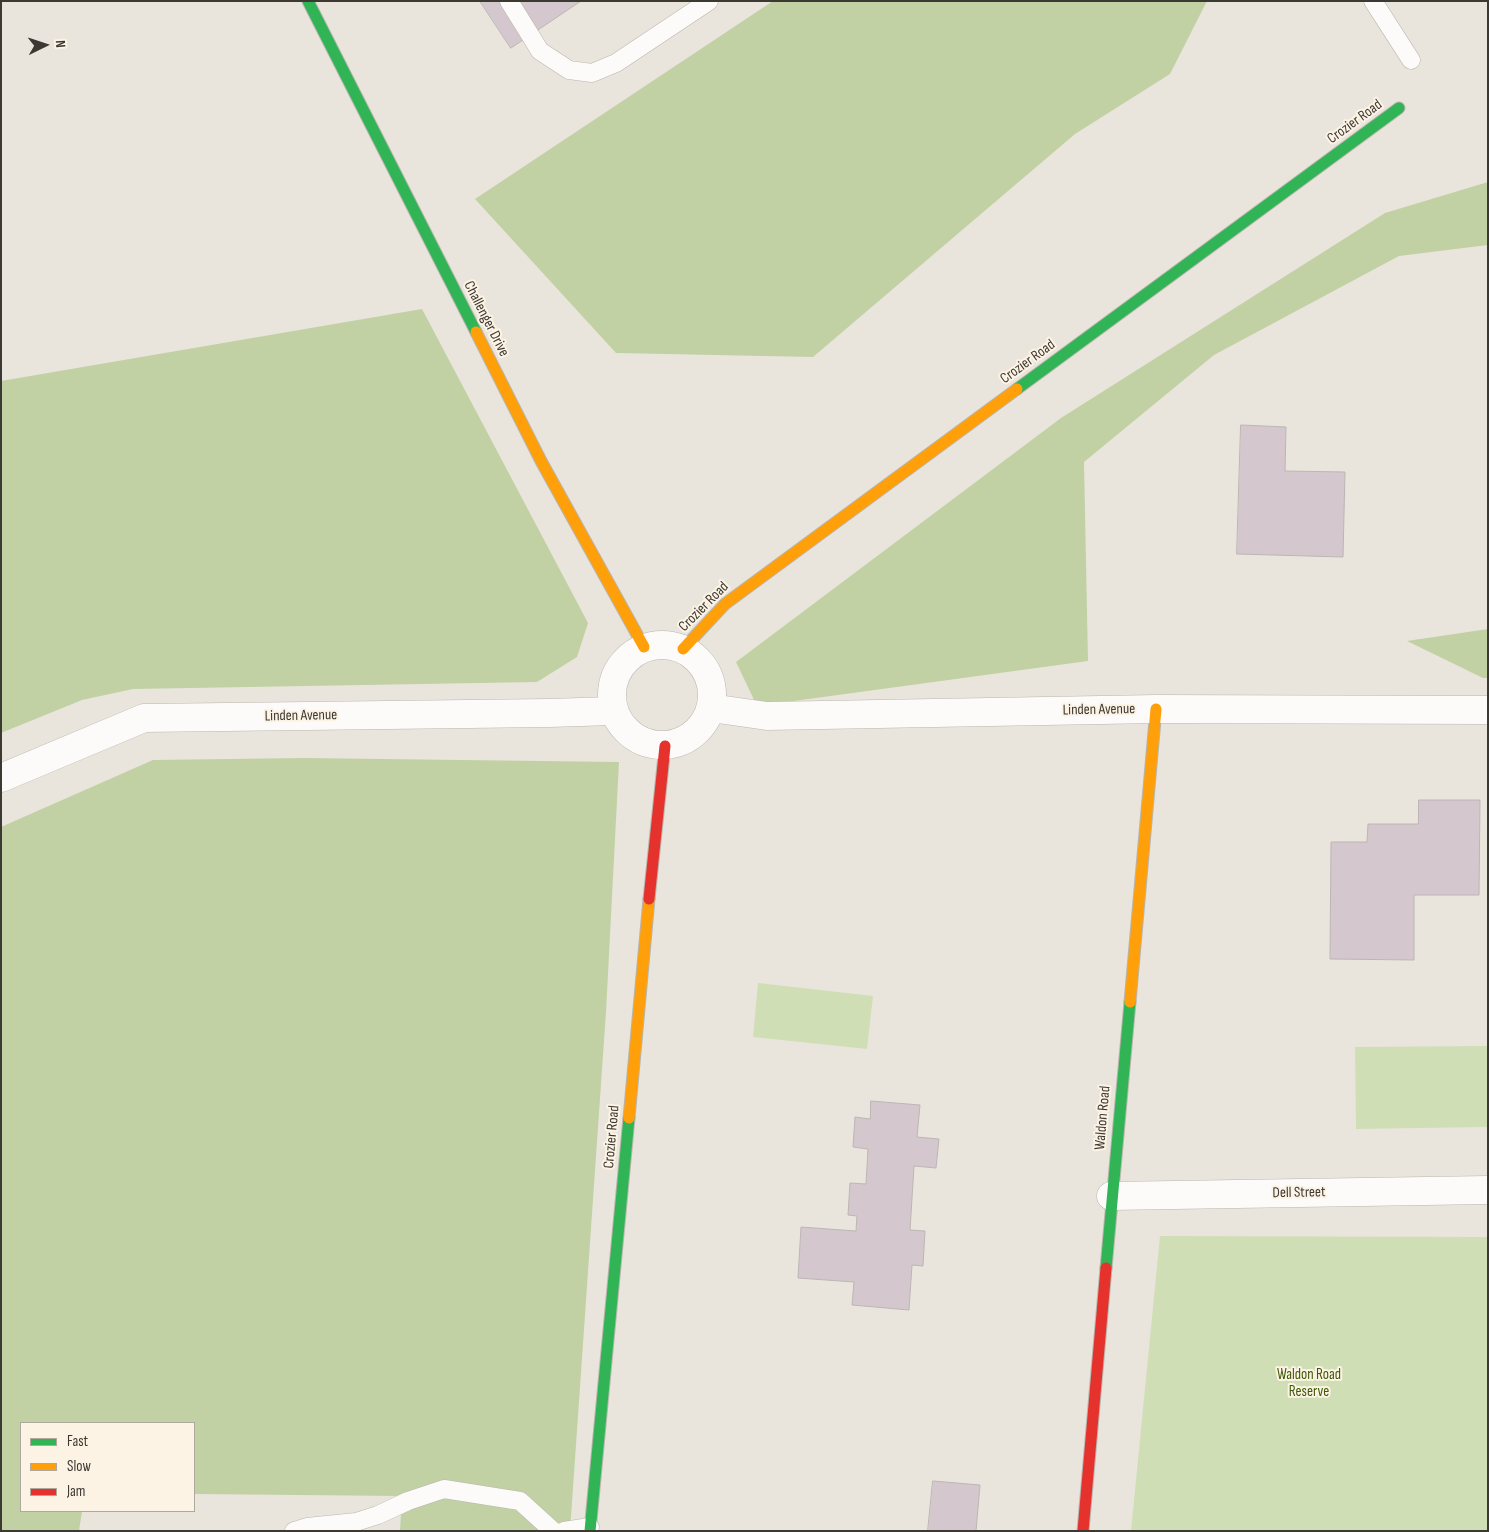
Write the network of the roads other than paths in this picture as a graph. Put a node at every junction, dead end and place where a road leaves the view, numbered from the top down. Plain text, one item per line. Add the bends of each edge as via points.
1 (308, 1) edge
2 (509, 1) edge
3 (709, 1) edge
4 (1373, 1) edge
5 (1411, 60) dead end
6 (1399, 108) dead end
7 (644, 648) junction
8 (684, 649) junction
9 (711, 708) junction
10 (1156, 709) junction
11 (1488, 710) edge
12 (613, 711) junction
13 (665, 746) junction
14 (1, 778) edge
15 (1488, 1190) edge
16 (1111, 1196) junction
17 (590, 1529) edge
18 (294, 1531) edge
19 (553, 1531) edge
20 (564, 1531) edge
21 (1083, 1531) edge

1 - 7 street, Challenger Drive via 541,461
2 - 3 lane via 540,50 569,70 592,73 616,63
4 - 5 lane
6 - 8 street, Crozier Road via 725,604
7 - 8 street via 657,644
7 - 12 street via 623,662 612,685
8 - 9 street via 701,664 711,685
9 - 10 street, Linden Avenue via 767,716
9 - 13 street via 701,727 685,740
10 - 11 street, Linden Avenue
10 - 16 street, Waldon Road
12 - 13 street via 625,730 643,742
12 - 14 street, Linden Avenue via 144,718
13 - 17 street, Crozier Road
15 - 16 street, Dell Street
16 - 21 street, Waldon Road
17 - 20 lane
18 - 19 lane via 378,1516 408,1501 444,1489 520,1501

